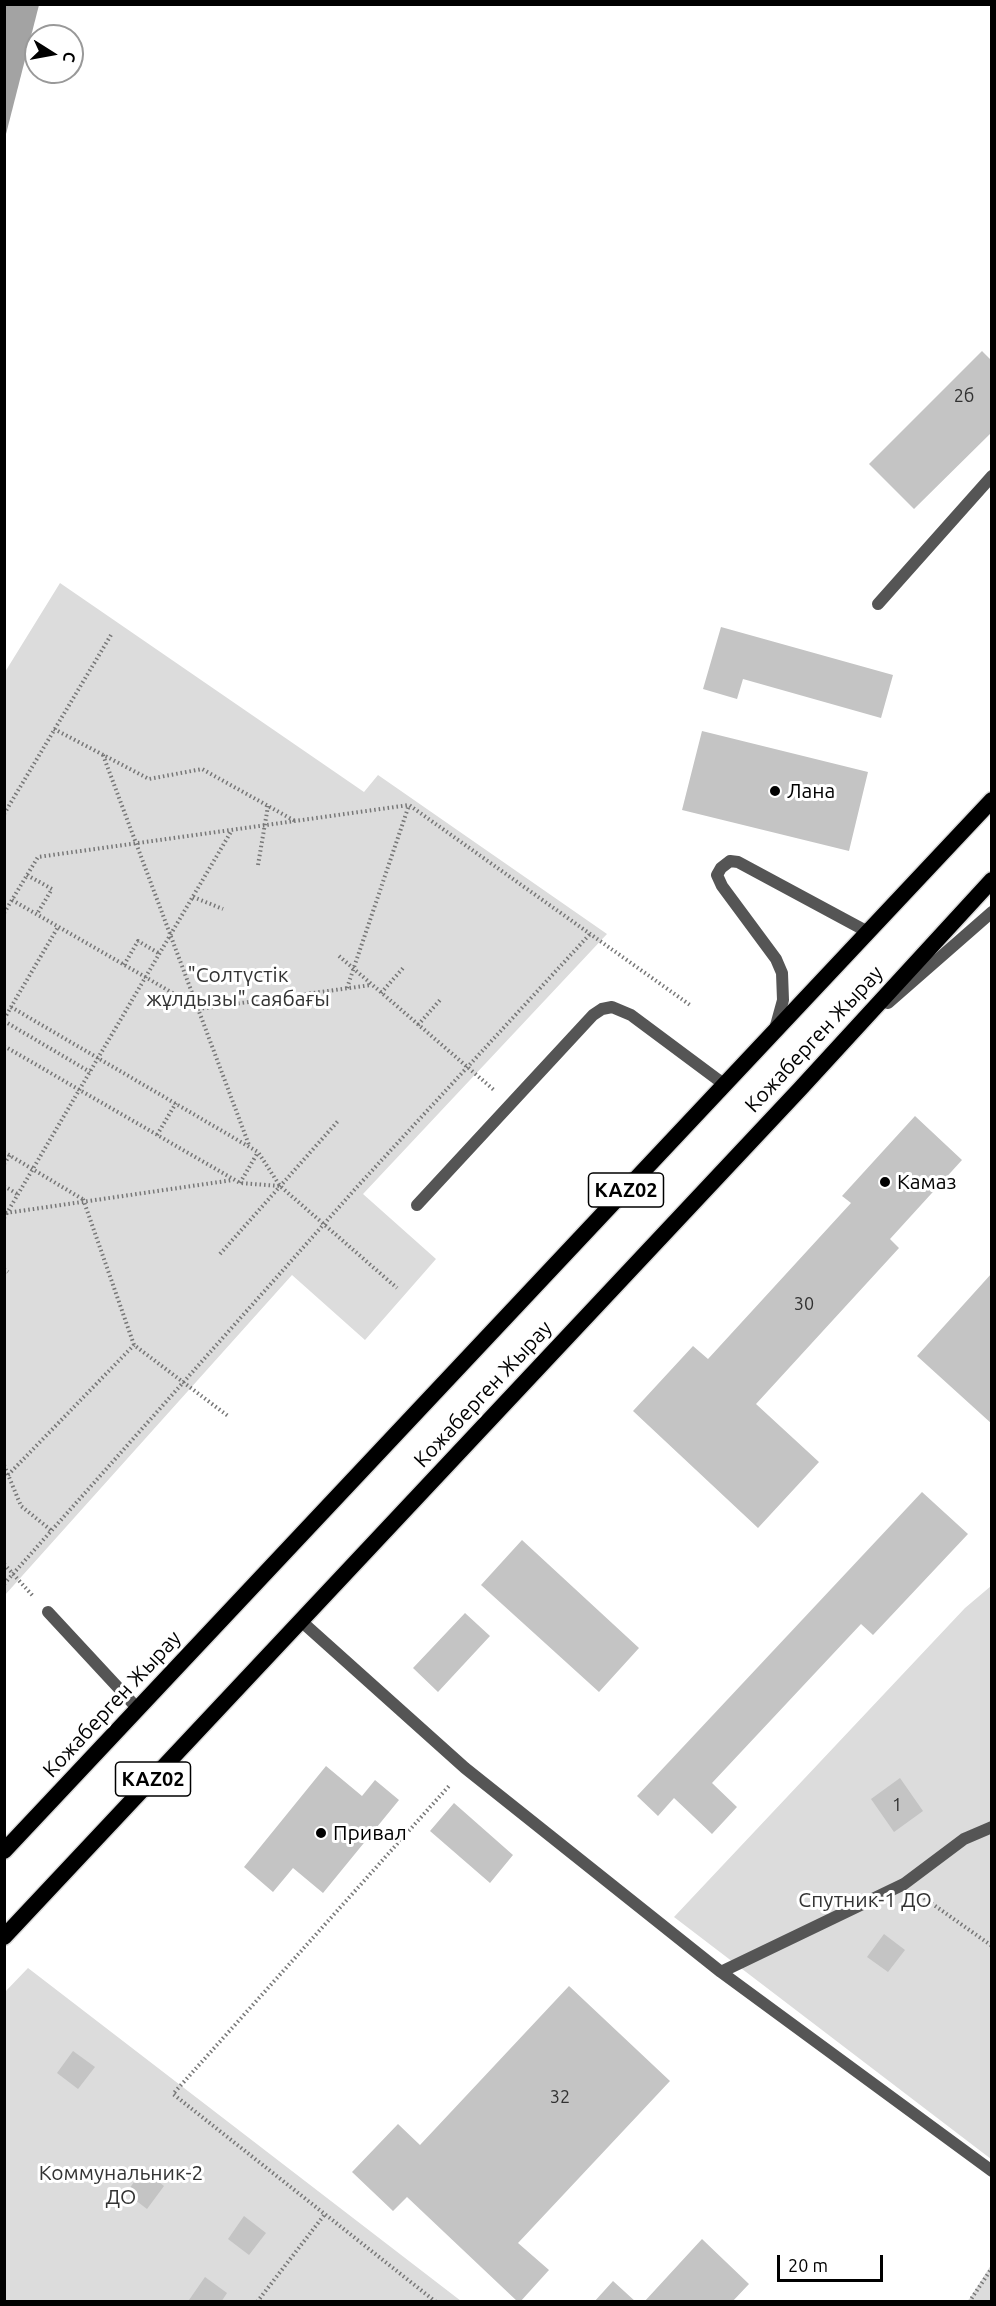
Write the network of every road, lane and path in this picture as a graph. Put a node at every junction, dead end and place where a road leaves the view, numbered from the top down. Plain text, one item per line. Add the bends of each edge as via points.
1 (992, 476) edge
2 (878, 604) dead end
3 (111, 635) dead end
4 (54, 729) junction
5 (104, 755) junction
6 (992, 800) edge
7 (409, 805) junction
8 (268, 806) junction
9 (4, 814) edge
10 (296, 821) junction
11 (265, 825) junction
12 (232, 830) junction
13 (136, 843) junction
14 (258, 865) dead end
15 (27, 874) junction
16 (992, 880) edge
17 (193, 897) junction
18 (12, 900) junction
19 (223, 909) dead end
20 (992, 912) edge
21 (4, 913) edge
22 (37, 914) junction
23 (58, 927) junction
24 (868, 932) junction
25 (590, 934) junction
26 (171, 936) junction
27 (160, 954) junction
28 (339, 956) dead end
29 (124, 965) junction
30 (404, 967) dead end
31 (354, 969) junction
32 (146, 978) junction
33 (371, 984) junction
34 (347, 988) junction
35 (381, 993) junction
36 (441, 1000) dead end
37 (690, 1005) dead end
38 (11, 1007) junction
39 (198, 1009) junction
40 (4, 1020) edge
41 (418, 1025) junction
42 (773, 1033) junction
43 (4, 1046) edge
44 (840, 1046) junction
45 (98, 1058) junction
46 (468, 1067) junction
47 (90, 1072) junction
48 (725, 1084) junction
49 (80, 1090) junction
50 (176, 1103) junction
51 (511, 1104) junction
52 (338, 1120) dead end
53 (157, 1135) junction
54 (250, 1146) junction
55 (4, 1152) edge
56 (258, 1152) junction
57 (10, 1155) junction
58 (4, 1164) edge
59 (33, 1169) junction
60 (234, 1180) junction
61 (240, 1183) junction
62 (4, 1186) edge
63 (280, 1186) junction
64 (19, 1194) junction
65 (85, 1201) junction
66 (417, 1205) dead end
67 (5, 1215) edge
68 (324, 1224) junction
69 (220, 1254) dead end
70 (397, 1288) dead end
71 (134, 1345) junction
72 (184, 1383) junction
73 (228, 1416) dead end
74 (4, 1466) edge
75 (8, 1475) junction
76 (52, 1531) junction
77 (4, 1564) edge
78 (13, 1575) junction
79 (4, 1584) edge
80 (48, 1612) joint
81 (301, 1621) junction
82 (138, 1709) junction
83 (465, 1768) junction
84 (992, 1827) edge
85 (4, 1851) edge
86 (904, 1884) junction
87 (4, 1937) edge
88 (992, 1946) edge
89 (721, 1972) junction
90 (992, 2171) edge
91 (325, 2214) junction
92 (992, 2268) edge
93 (257, 2301) edge
94 (436, 2301) edge
95 (969, 2301) edge

1 - 2 lane
3 - 4 path
4 - 5 path
4 - 9 path
5 - 8 path via 149,779 202,769
5 - 13 path
6 - 24 highway, Кожаберген Жырау / KAZ02
7 - 10 path
7 - 25 path
7 - 31 path
8 - 10 path
8 - 11 path
10 - 11 path
11 - 12 path
11 - 14 path
12 - 13 path
12 - 17 path
13 - 15 path via 38,857
13 - 26 path
15 - 18 path
15 - 22 path via 52,889
16 - 44 highway, Кожаберген Жырау / KAZ02
17 - 19 path
17 - 26 path
18 - 21 path
18 - 22 path
20 - 44 lane
22 - 23 path
23 - 29 path
23 - 38 path
24 - 42 highway, Кожаберген Жырау / KAZ02
24 - 42 lane via 738,862 730,861 721,868 717,875 722,886 776,959 782,973 783,1000
25 - 37 path
25 - 46 path
26 - 27 path
26 - 39 path
27 - 29 path via 138,941
27 - 32 path
28 - 31 path
29 - 32 path
30 - 35 path
31 - 33 path
31 - 34 path
32 - 39 path
32 - 45 path
33 - 34 path
33 - 35 path
34 - 39 path
35 - 41 path
36 - 41 path
38 - 40 path
38 - 45 path
39 - 54 path
40 - 47 path
41 - 46 path
42 - 48 highway, Кожаберген Жырау / KAZ02
43 - 49 path
44 - 81 highway, Кожаберген Жырау / KAZ02
45 - 47 path
45 - 50 path
46 - 51 path
46 - 68 path
47 - 49 path
48 - 51 lane via 631,1015 612,1007 593,1015
48 - 82 highway, Кожаберген Жырау / KAZ02
49 - 53 path
49 - 59 path
50 - 53 path
50 - 54 path
51 - 66 lane
52 - 63 path
53 - 60 path
54 - 56 path
55 - 57 path
56 - 61 path
56 - 63 path
57 - 58 path
57 - 59 path
59 - 64 path
59 - 65 path
60 - 61 path
60 - 65 path
61 - 63 path
62 - 64 path
63 - 68 path
63 - 69 path
64 - 67 path
65 - 67 path
65 - 71 path
68 - 70 path
68 - 72 path
71 - 72 path
71 - 75 path
72 - 73 path
72 - 76 path
74 - 75 path
75 - 76 path via 21,1506
76 - 78 path
77 - 78 path
78 - 79 path
78 - 80 path
80 - 82 lane
81 - 83 lane
81 - 87 highway, Кожаберген Жырау / KAZ02
82 - 85 highway, Кожаберген Жырау / KAZ02
83 - 89 lane
83 - 91 path via 173,2094
84 - 86 lane via 964,1839
86 - 88 path
86 - 89 lane
89 - 90 lane
91 - 93 path
91 - 94 path
92 - 95 path

